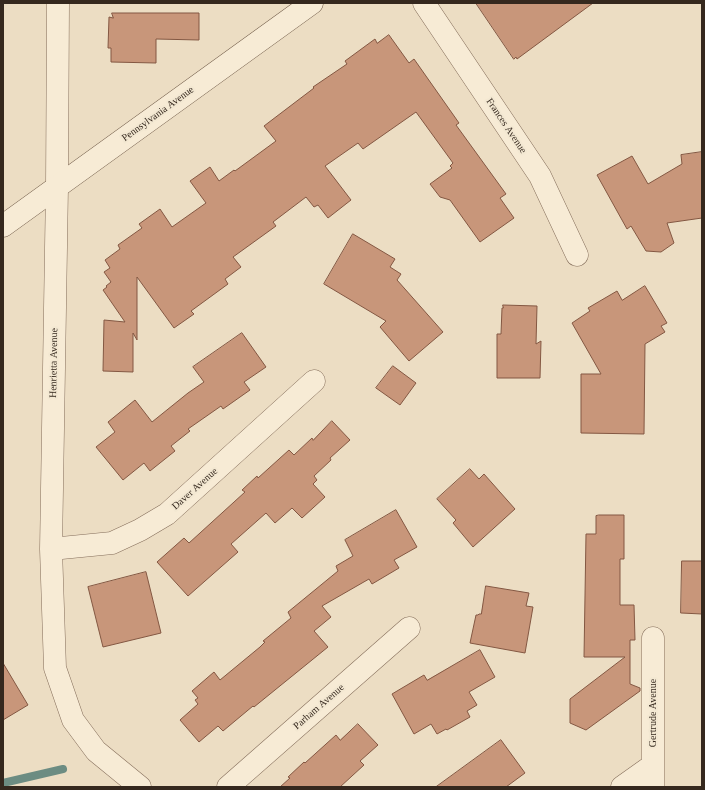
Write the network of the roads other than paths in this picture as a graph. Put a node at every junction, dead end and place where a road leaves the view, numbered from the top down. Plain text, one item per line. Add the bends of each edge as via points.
1 (58, 3) edge
2 (312, 3) edge
3 (424, 3) edge
4 (58, 187) junction
5 (3, 226) edge
6 (577, 255) dead end
7 (314, 381) dead end
8 (51, 549) junction
9 (409, 628) dead end
10 (653, 638) dead end
11 (653, 765) junction
12 (140, 787) edge
13 (228, 787) edge
14 (622, 787) edge
15 (653, 787) edge

1 - 4 street, Henrietta Avenue
2 - 4 street, Pennsylvania Avenue
3 - 6 street, Frances Avenue via 540,176
4 - 5 street, Pennsylvania Avenue
4 - 8 street, Henrietta Avenue
7 - 8 street, Daver Avenue via 167,514 112,543
8 - 12 street, Henrietta Avenue via 55,668 73,720 96,750
9 - 13 street, Parham Avenue
10 - 11 street, Gertrude Avenue
11 - 14 street
11 - 15 street, Gertrude Avenue

